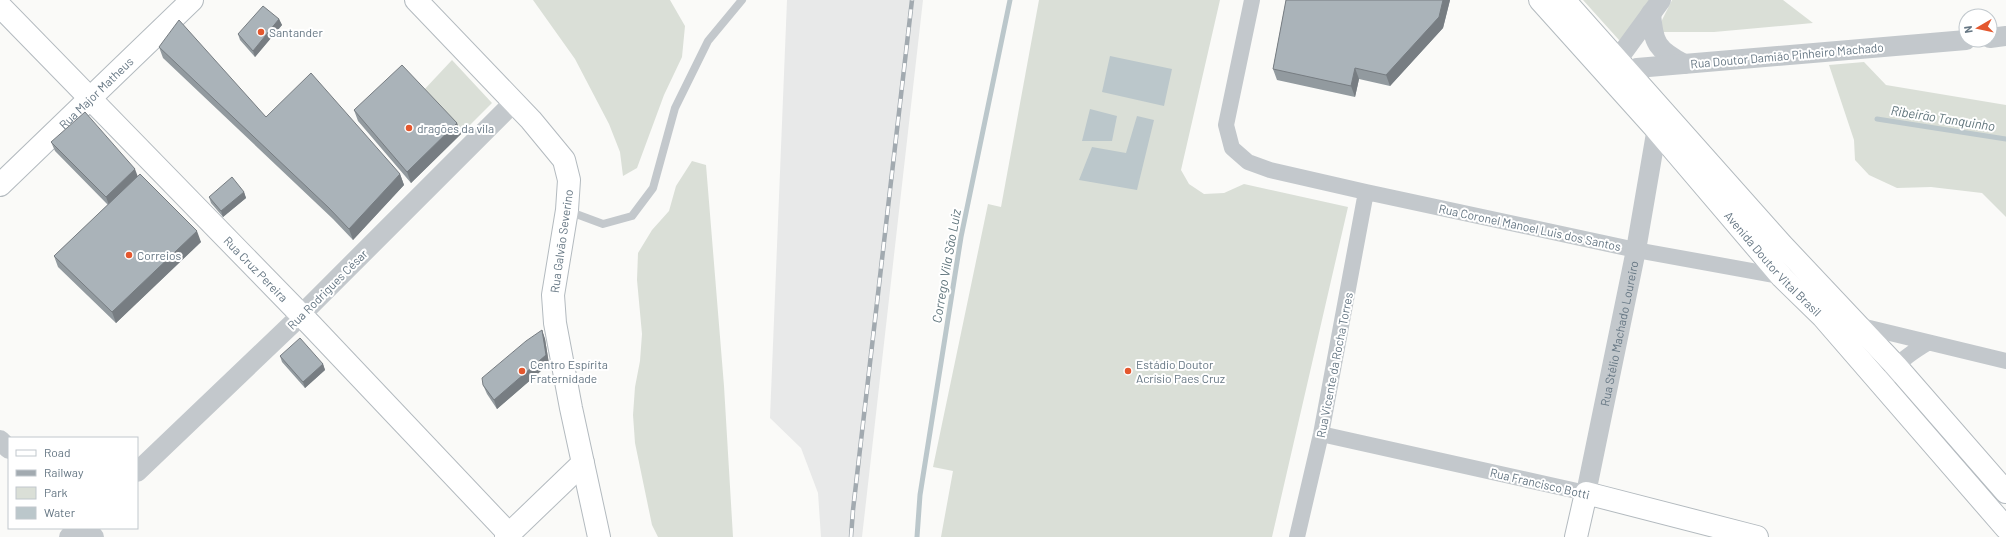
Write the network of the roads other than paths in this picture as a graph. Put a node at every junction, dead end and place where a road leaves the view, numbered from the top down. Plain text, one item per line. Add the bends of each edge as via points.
1 (192, 0) edge
2 (416, 0) edge
3 (742, 0) edge
4 (1252, 0) edge
5 (1540, 0) edge
6 (1564, 0) edge
7 (0, 6) edge
8 (1656, 6) edge
9 (1958, 41) edge
10 (1684, 64) junction
11 (1620, 75) junction
12 (91, 98) junction
13 (513, 103) junction
14 (1661, 108) junction
15 (1656, 129) junction
16 (0, 185) edge
17 (1366, 192) junction
18 (567, 210) junction
19 (1636, 250) junction
20 (1782, 277) junction
21 (1815, 281) junction
22 (301, 315) junction
23 (1855, 325) junction
24 (1927, 343) junction
25 (2006, 362) edge
26 (1896, 366) junction
27 (1885, 388) junction
28 (1321, 434) junction
29 (0, 440) edge
30 (8, 448) edge
31 (583, 463) junction
32 (138, 471) edge
33 (2006, 492) edge
34 (1586, 493) junction
35 (2006, 527) edge
36 (77, 529) edge
37 (86, 529) edge
38 (508, 536) edge
39 (69, 537) edge
40 (94, 537) edge
41 (599, 537) edge
42 (1297, 537) edge
43 (1576, 537) edge
44 (1757, 537) edge

1 - 12 main road, Rua Major Matheus
2 - 13 main road, Rua Galvão Severino
3 - 18 lane via 708,41 675,108 653,188 632,216 603,224
4 - 17 street, Rua Coronel Manoel Luis dos Santos via 1226,125 1232,148 1248,162 1270,170
5 - 11 main road, Avenida Doutor Vital Brasil
6 - 11 main road, Avenida Doutor Vital Brasil
7 - 12 main road, Rua Cruz Pereira
8 - 10 street via 1652,34 1666,54
8 - 11 street
9 - 10 street, Rua Doutor Damião Pinheiro Machado
10 - 11 street, Rua Doutor Damião Pinheiro Machado via 1637,68
11 - 14 main road, Avenida Doutor Vital Brasil
11 - 15 main road, Avenida Doutor Vital Brasil
12 - 16 main road, Rua Major Matheus
12 - 22 main road, Rua Cruz Pereira
13 - 18 main road, Rua Galvão Severino via 564,160 569,180
13 - 22 street, Rua Rodrigues César
14 - 15 street, Rua Stélio Machado Loureiro
14 - 21 main road, Avenida Doutor Vital Brasil
15 - 19 street, Rua Stélio Machado Loureiro
15 - 20 main road, Avenida Doutor Vital Brasil
17 - 19 street, Rua Coronel Manoel Luis dos Santos
17 - 28 street, Rua Vicente da Rocha Torres
18 - 31 main road, Rua Galvão Severino via 553,295 555,323
19 - 20 street, Rua Coronel Manoel Luis dos Santos
19 - 34 street, Rua Stélio Machado Loureiro
20 - 21 street, Rua Coronel Manoel Luis dos Santos
20 - 27 main road, Avenida Doutor Vital Brasil via 1823,317
21 - 23 main road, Avenida Doutor Vital Brasil
22 - 32 street, Rua Rodrigues César
22 - 38 main road, Rua Cruz Pereira
23 - 24 street
23 - 26 main road, Avenida Doutor Vital Brasil
24 - 25 street
24 - 26 street
26 - 27 street
26 - 33 main road, Avenida Doutor Vital Brasil
27 - 35 main road, Avenida Doutor Vital Brasil
28 - 34 street, Rua Francisco Botti
28 - 42 street, Rua Vicente da Rocha Torres
29 - 30 street
31 - 38 main road
31 - 41 main road, Rua Galvão Severino
34 - 43 main road, Rua Stélio Machado Loureiro
34 - 44 main road, Rua Francisco Botti
36 - 39 street
37 - 40 street

